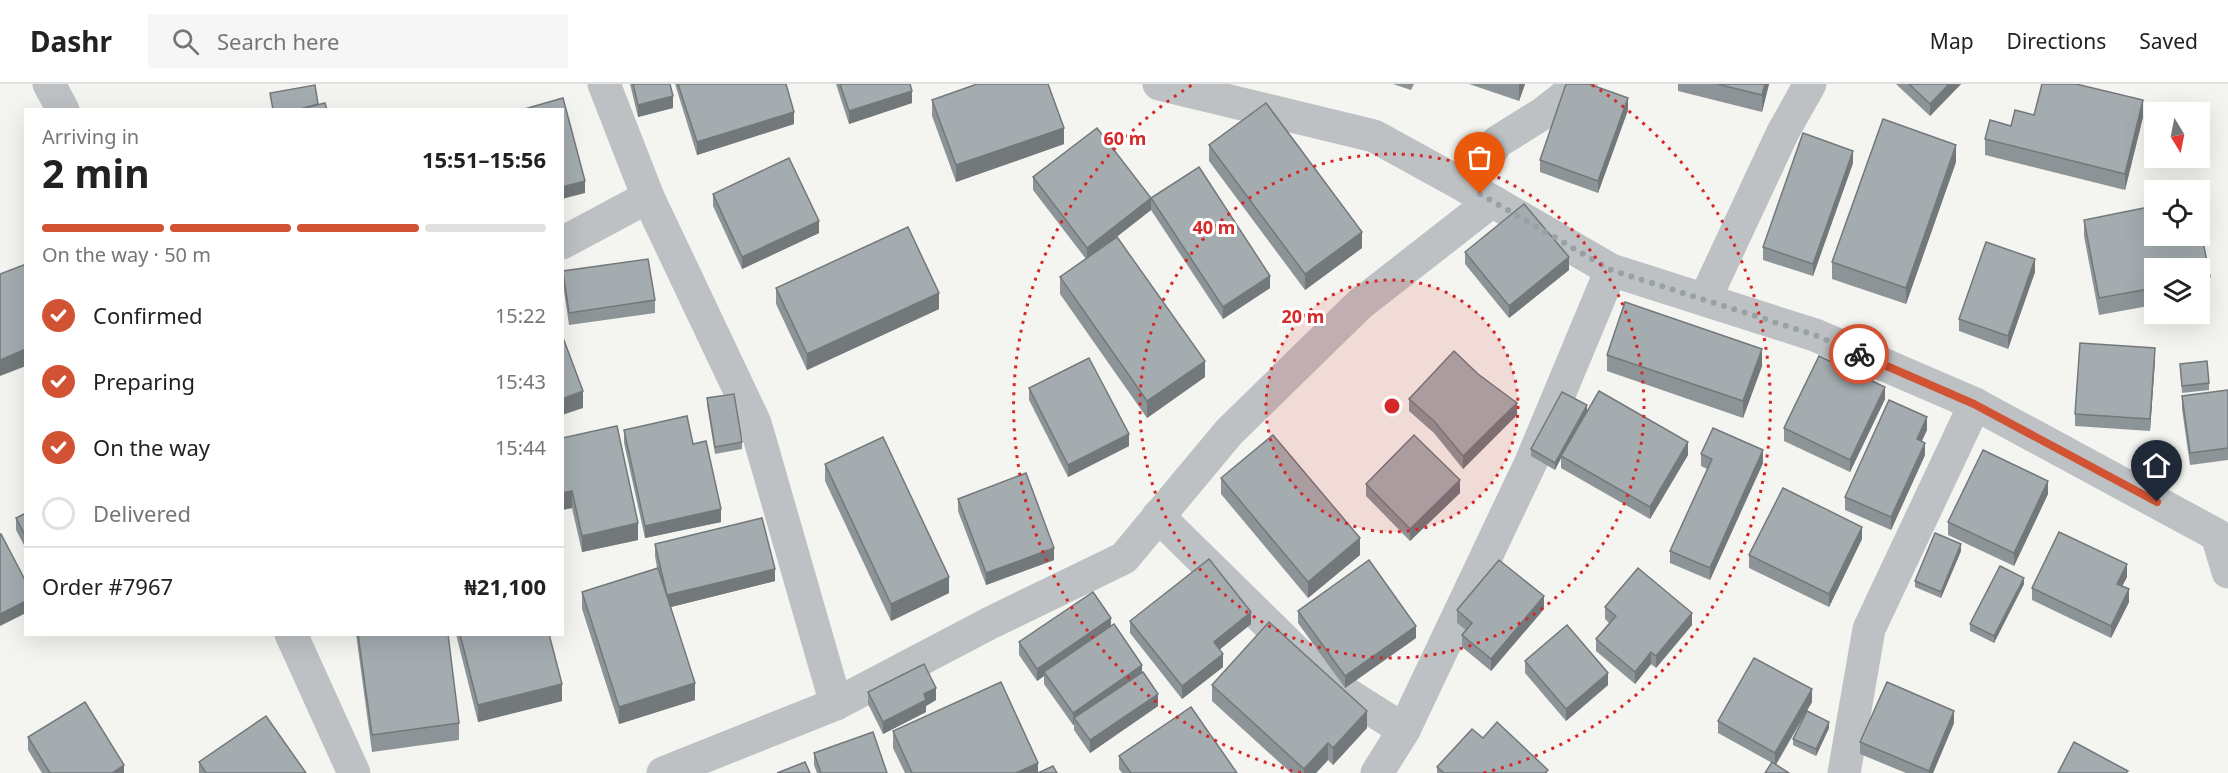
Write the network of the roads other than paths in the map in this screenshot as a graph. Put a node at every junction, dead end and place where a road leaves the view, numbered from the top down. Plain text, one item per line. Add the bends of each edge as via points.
1 (49, 84) edge
2 (604, 84) edge
3 (1159, 84) edge
4 (1581, 84) edge
5 (1810, 84) edge
6 (62, 108) edge
7 (1480, 194) junction
8 (648, 196) junction
9 (564, 242) edge
10 (1611, 270) junction
11 (1705, 299) junction
12 (1974, 404) junction
13 (1158, 516) junction
14 (2223, 531) edge
15 (2228, 572) edge
16 (292, 636) edge
17 (836, 704) junction
18 (1404, 730) junction
19 (354, 773) edge
20 (663, 773) edge
21 (1377, 773) edge
22 (1844, 773) edge

1 - 6 street
2 - 8 street
3 - 7 street via 1374,136
4 - 7 street via 1497,142
5 - 11 street via 1782,132
7 - 10 street
7 - 13 street via 1229,432
8 - 9 street
8 - 17 street via 754,423
10 - 11 street
10 - 18 street via 1531,462
11 - 12 street via 1815,335
12 - 14 street
12 - 22 street via 1869,629
13 - 17 street via 1124,558
13 - 18 street via 1325,680
14 - 15 street
16 - 19 street
17 - 20 street
18 - 21 street

